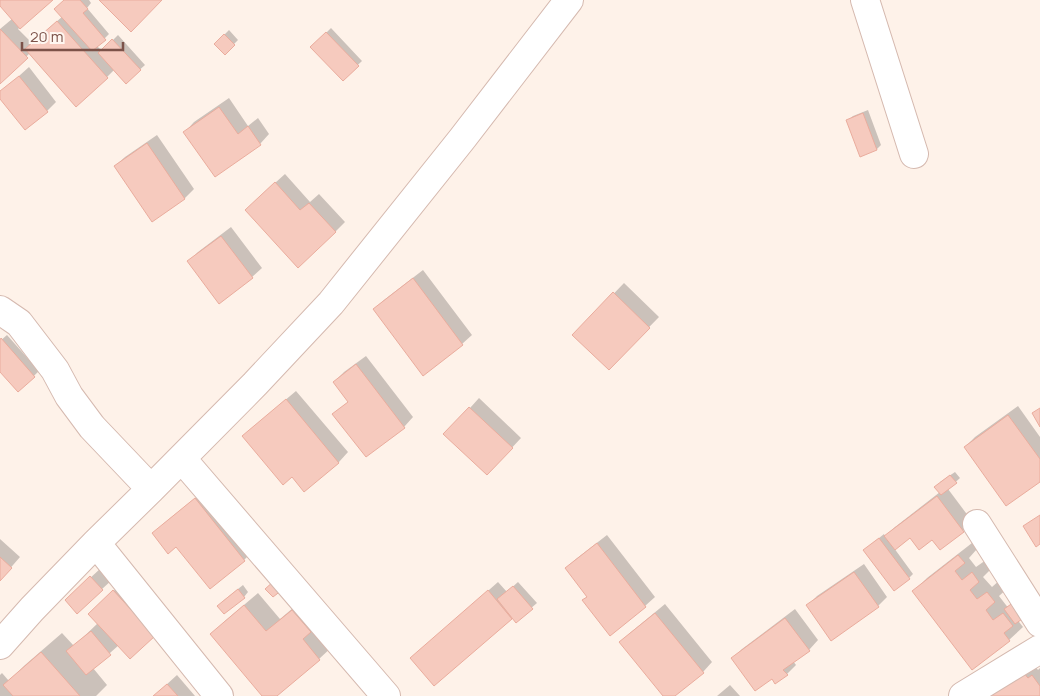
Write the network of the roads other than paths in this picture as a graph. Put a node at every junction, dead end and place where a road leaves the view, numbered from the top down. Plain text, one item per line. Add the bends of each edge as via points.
1 (569, 0) edge
2 (865, 0) edge
3 (914, 154) dead end
4 (0, 310) edge
5 (182, 459) junction
6 (151, 489) junction
7 (977, 524) dead end
8 (96, 542) junction
9 (1040, 622) edge
10 (0, 645) edge
11 (1040, 649) edge
12 (219, 696) edge
13 (386, 696) edge
14 (963, 696) edge

1 - 5 street via 462,140 330,303
2 - 3 street
4 - 6 street via 19,323 92,426
5 - 6 street
5 - 13 street
6 - 8 street
7 - 9 street
8 - 10 street
8 - 12 street
11 - 14 street

